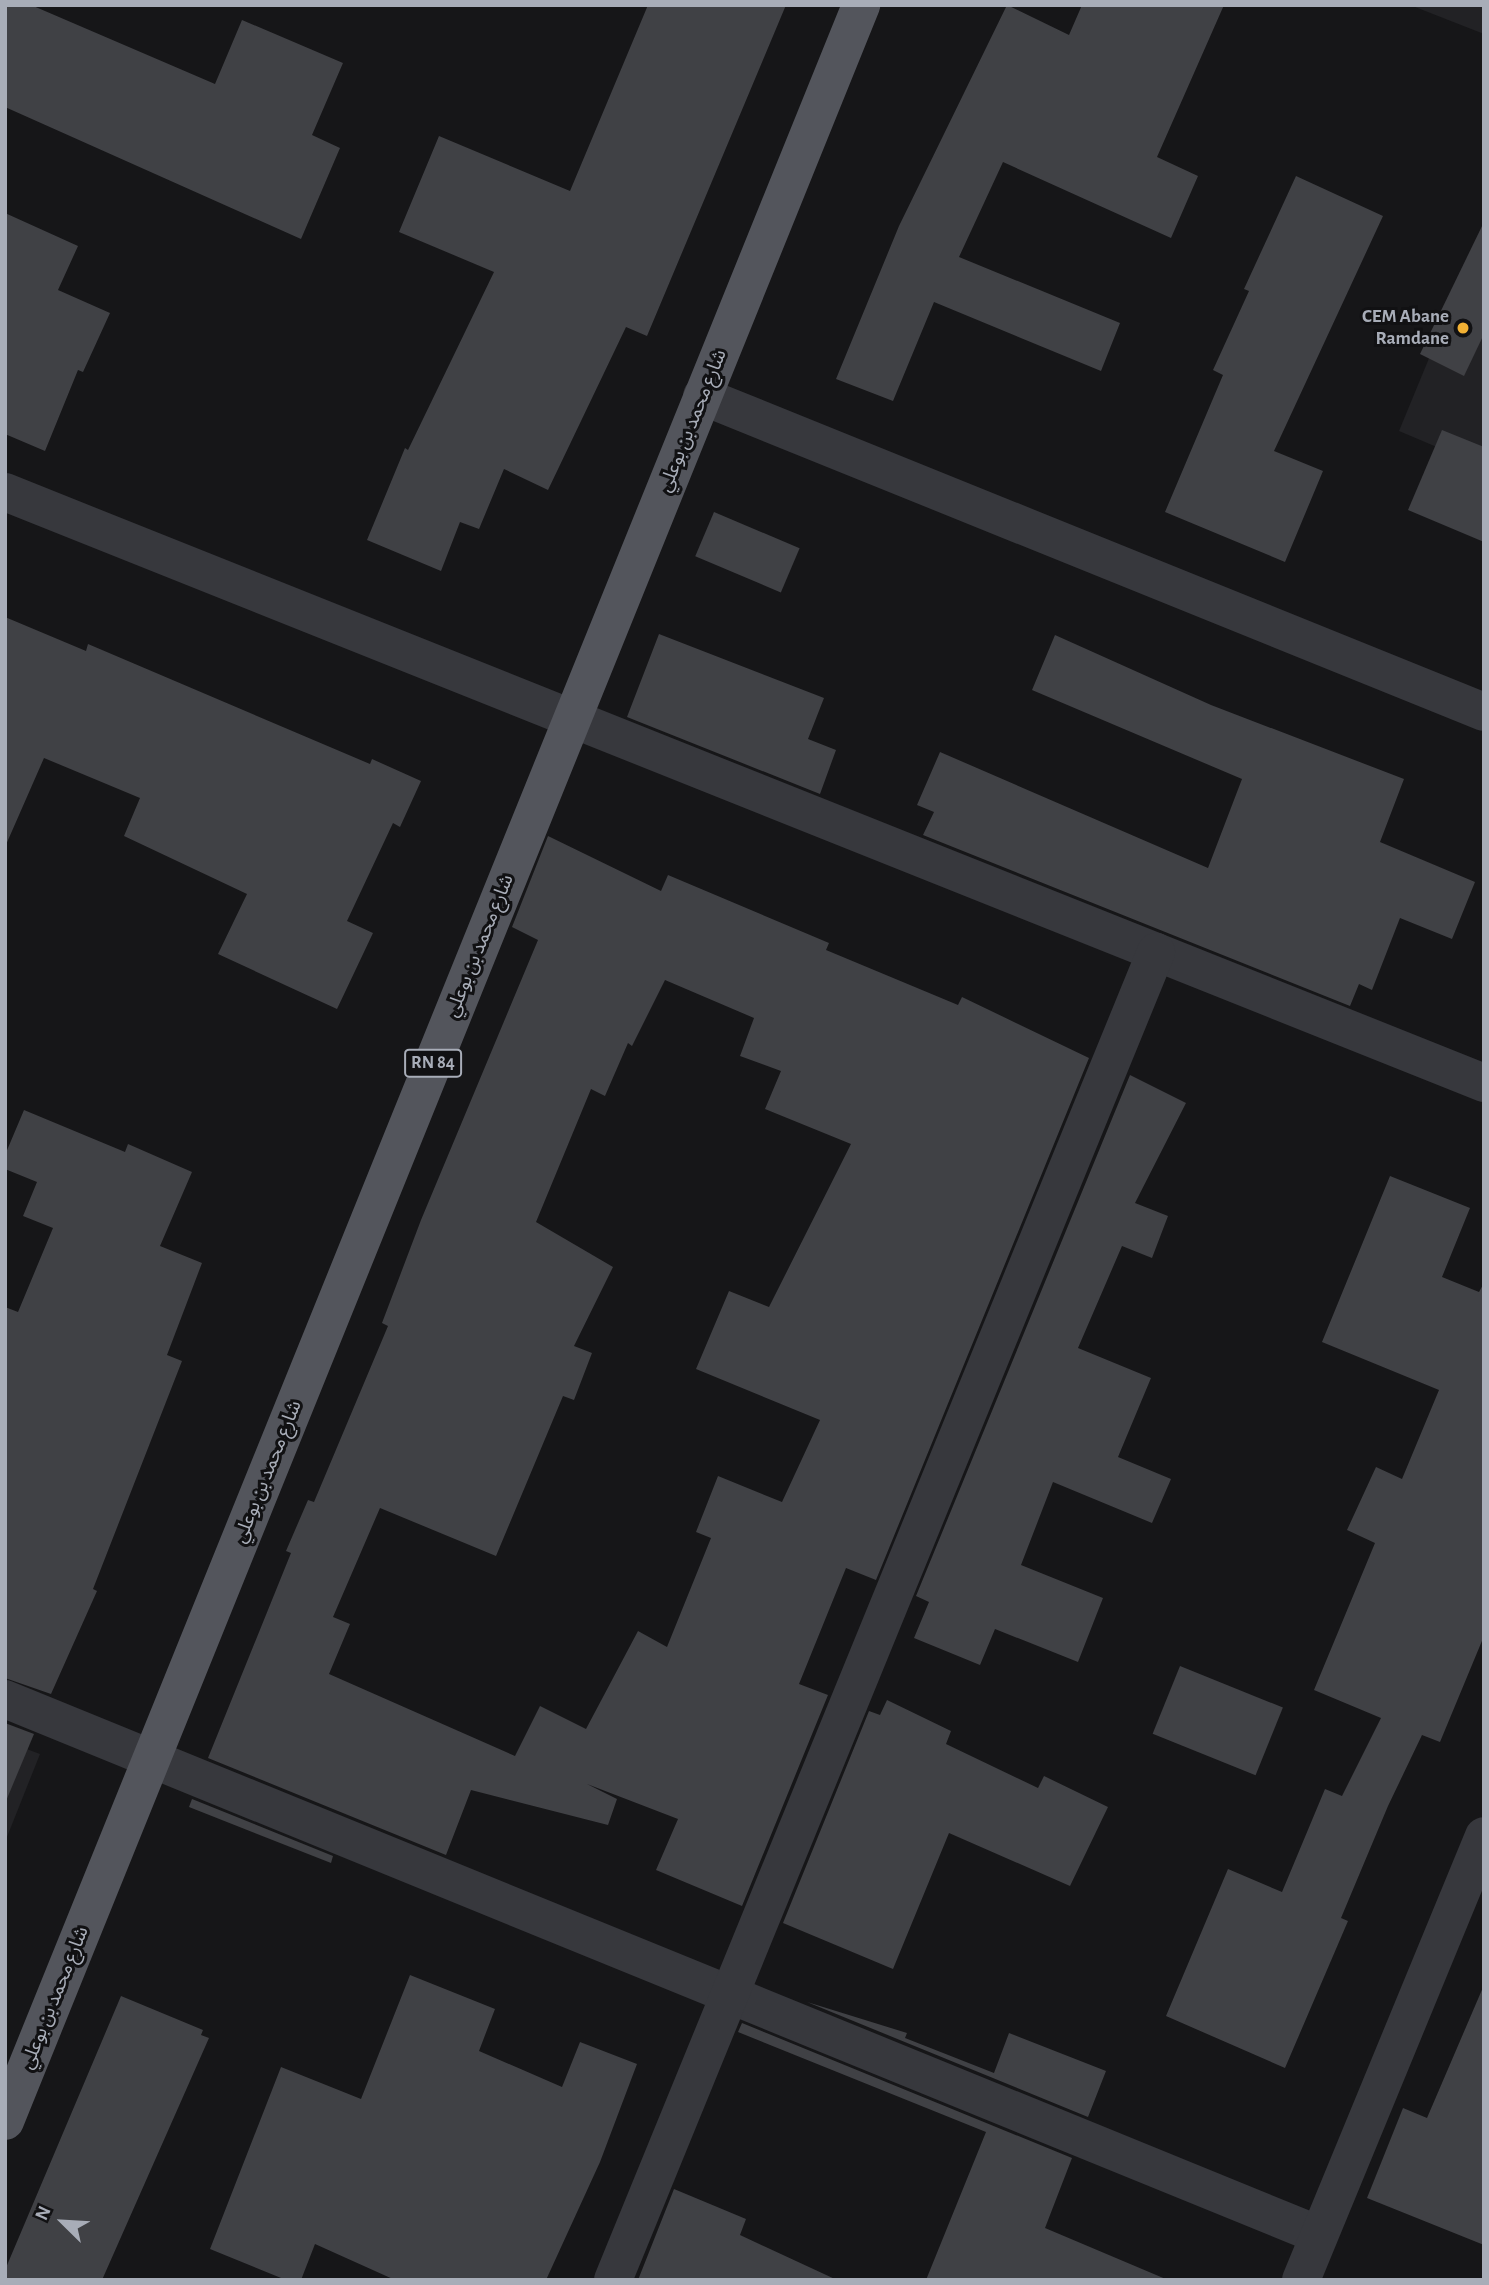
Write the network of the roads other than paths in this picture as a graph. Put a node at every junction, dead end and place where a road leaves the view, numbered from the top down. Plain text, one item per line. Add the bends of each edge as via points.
1 (861, 5) edge
2 (702, 396) junction
3 (5, 492) edge
4 (1484, 712) edge
5 (574, 716) junction
6 (1156, 952) junction
7 (1484, 1083) edge
8 (5, 1699) edge
9 (151, 1761) junction
10 (1484, 1836) edge
11 (729, 1997) junction
12 (5, 2121) edge
13 (1319, 2235) junction
14 (613, 2280) edge
15 (1301, 2280) edge

1 - 2 main road, شارع محمد بن بوعلي / RN 84
2 - 4 street
2 - 5 main road, شارع محمد بن بوعلي / RN 84
3 - 5 street
5 - 6 street
5 - 9 main road, شارع محمد بن بوعلي / RN 84
6 - 7 street
6 - 11 street
8 - 9 street
9 - 11 street
9 - 12 main road, شارع محمد بن بوعلي / RN 84
10 - 13 street
11 - 13 street
11 - 14 street
13 - 15 street

